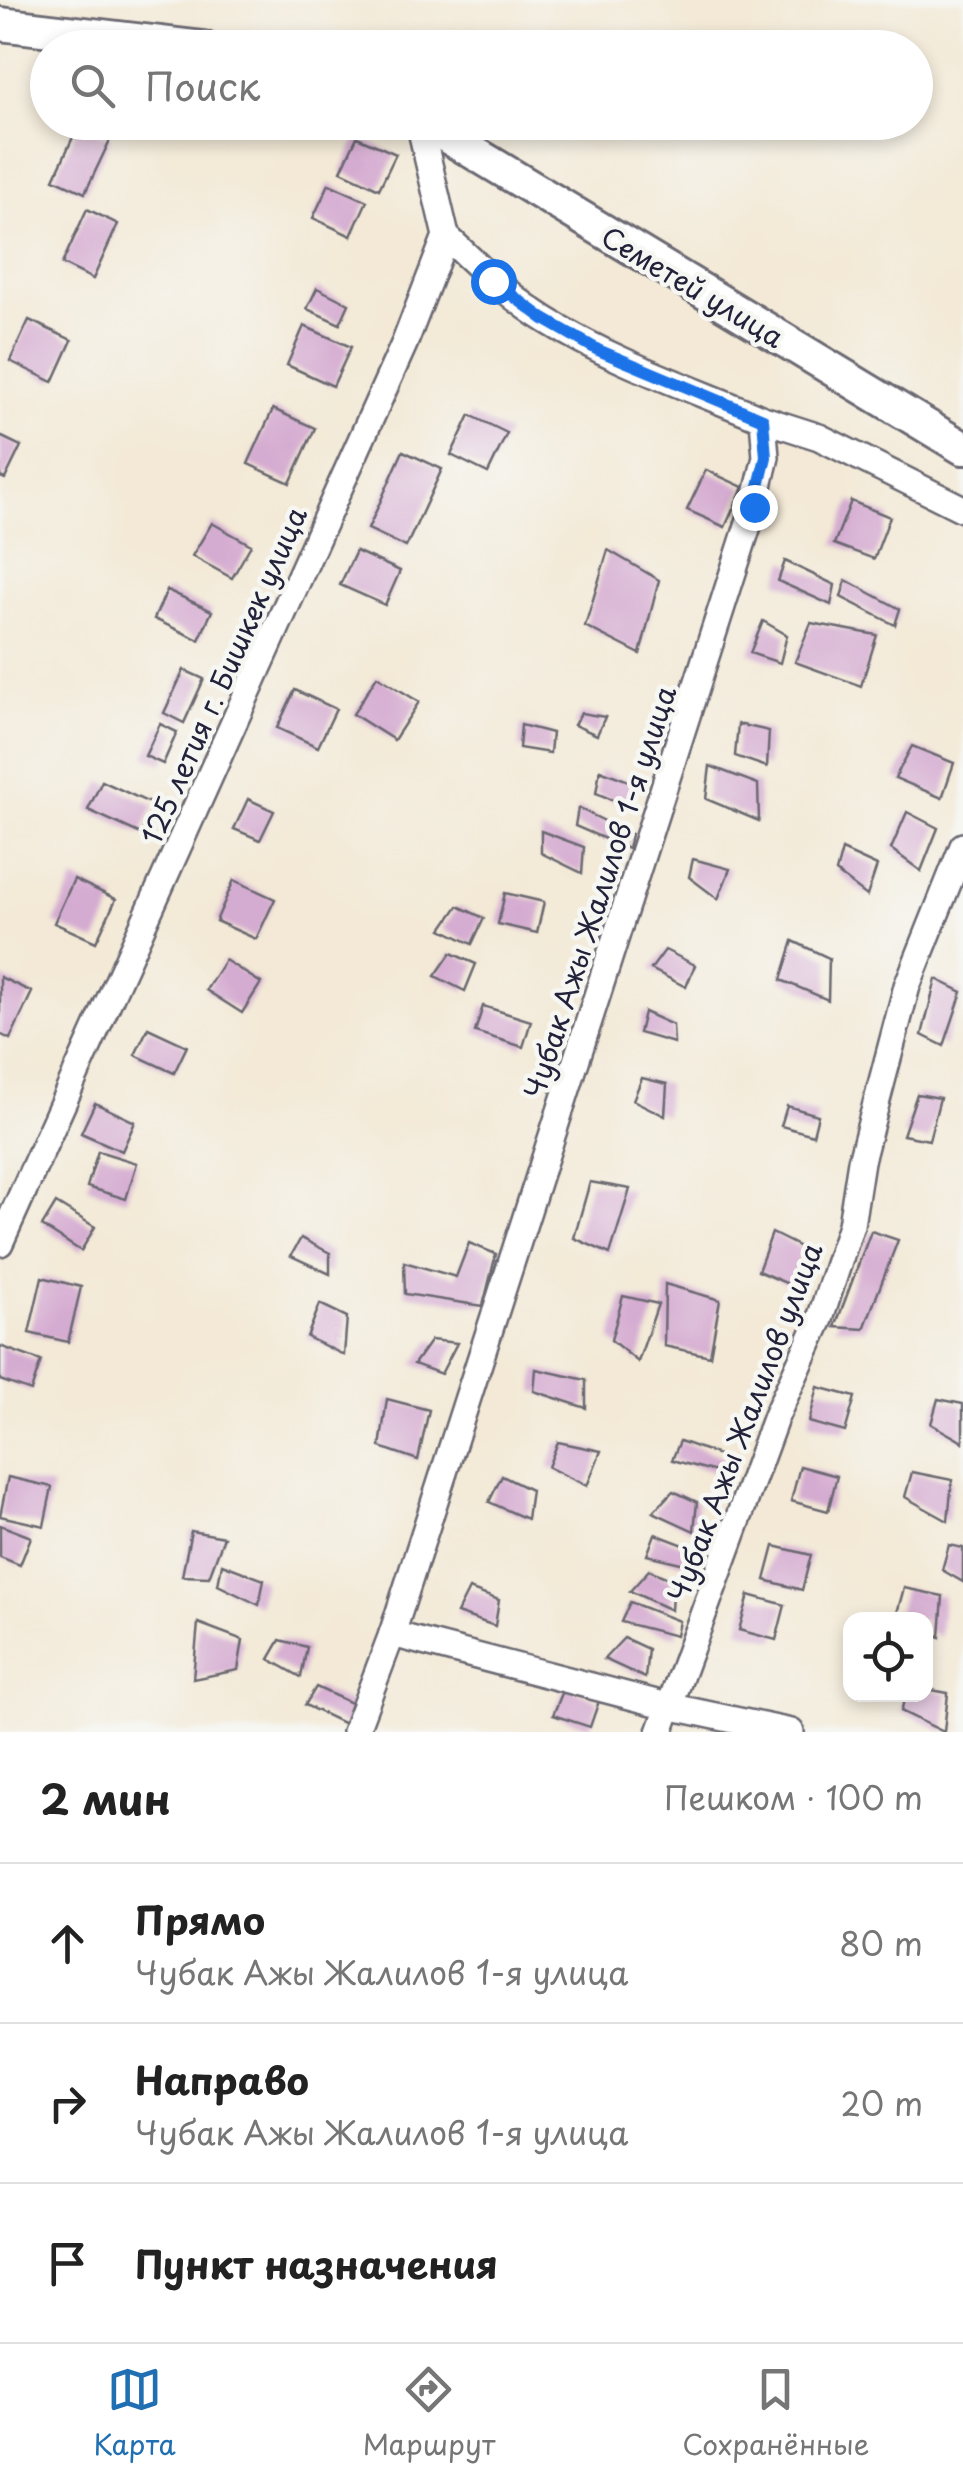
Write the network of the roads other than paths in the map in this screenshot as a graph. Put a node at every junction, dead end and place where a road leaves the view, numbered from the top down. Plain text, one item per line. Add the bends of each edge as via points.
1 (0, 24) edge
2 (51, 30) edge
3 (425, 140) edge
4 (451, 140) edge
5 (446, 236) junction
6 (763, 419) junction
7 (963, 448) edge
8 (963, 509) edge
9 (963, 846) edge
10 (0, 1242) edge
11 (392, 1634) junction
12 (668, 1706) junction
13 (355, 1732) edge
14 (660, 1732) edge
15 (791, 1732) edge

1 - 2 street
3 - 5 street
4 - 7 street, Семетей улица
5 - 6 street via 544,319
5 - 10 street, 125 летия г. Бишкек улица via 406,342
6 - 8 street via 820,437
6 - 11 street, Чубак Ажы Жалилов 1-я улица via 766,457 754,507
9 - 12 street, Чубак Ажы Жалилов улица via 906,986 851,1225 820,1319 776,1416
11 - 12 street
11 - 13 street, Чубак Ажы Жалилов 1-я улица
12 - 14 street, Чубак Ажы Жалилов улица
12 - 15 street

